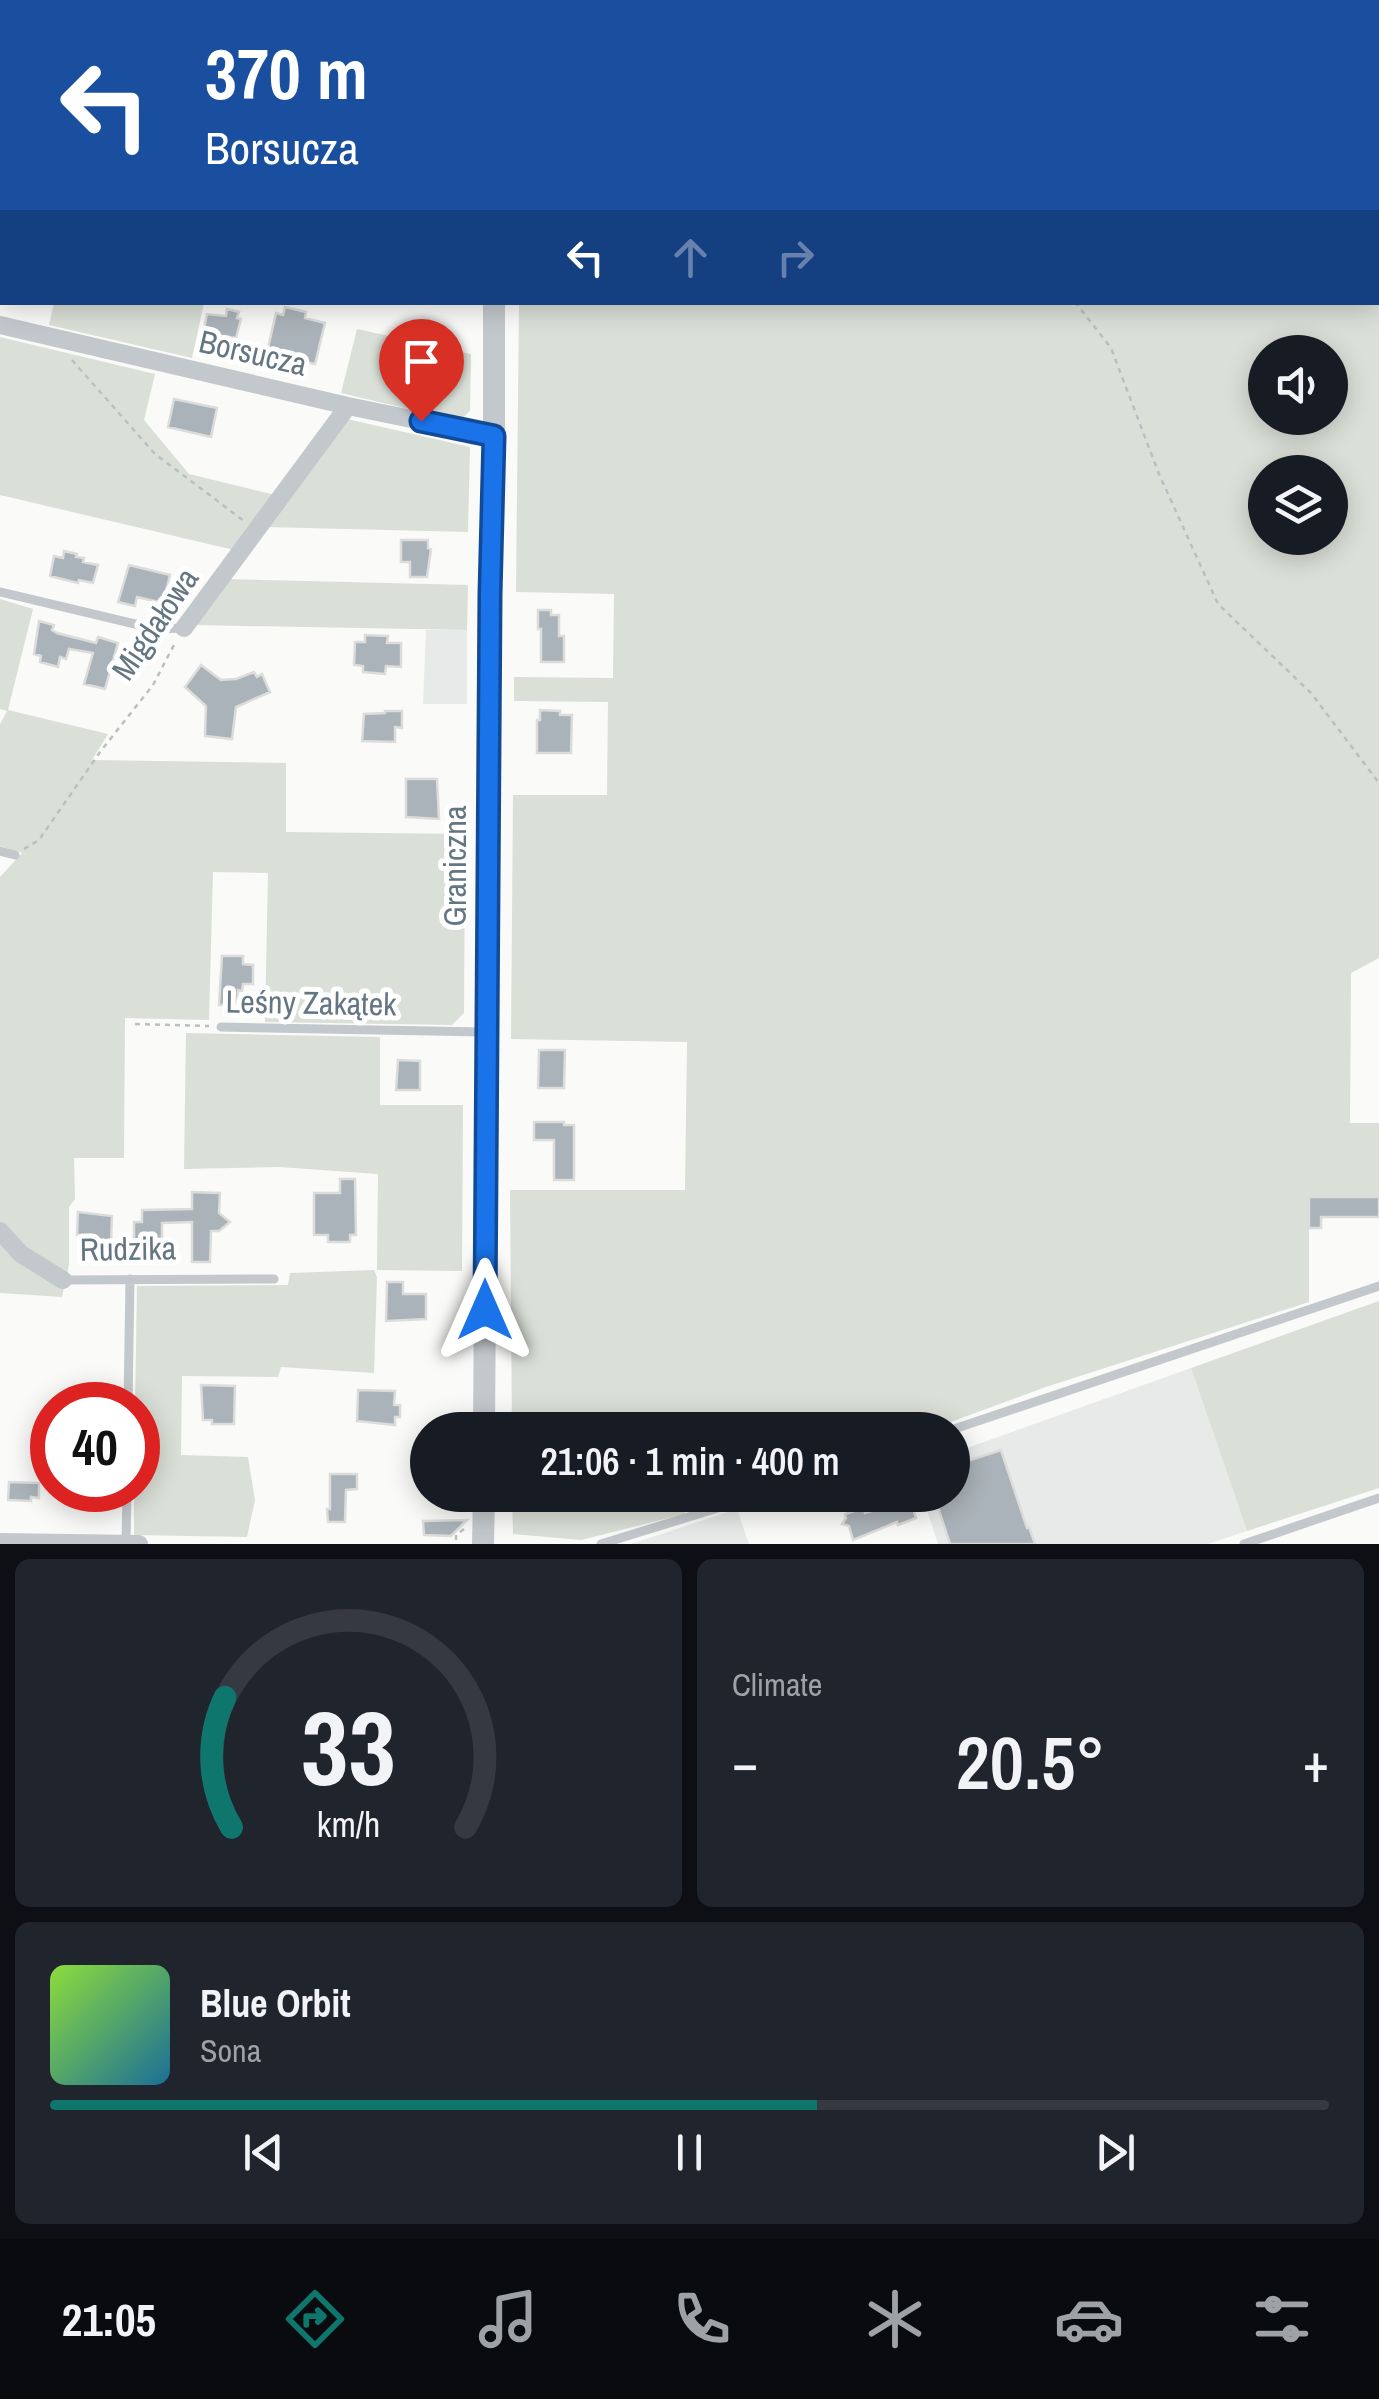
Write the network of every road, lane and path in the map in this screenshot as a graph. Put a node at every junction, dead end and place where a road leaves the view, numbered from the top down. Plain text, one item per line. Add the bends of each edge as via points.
1 (494, 305) edge
2 (1076, 305) edge
3 (0, 325) edge
4 (51, 337) junction
5 (348, 406) junction
6 (494, 436) junction
7 (257, 532) junction
8 (0, 592) edge
9 (184, 628) junction
10 (1379, 782) edge
11 (0, 851) edge
12 (14, 855) joint
13 (135, 1024) dead end
14 (221, 1026) joint
15 (486, 1032) junction
16 (0, 1231) edge
17 (130, 1278) junction
18 (274, 1279) dead end
19 (62, 1280) joint
20 (1379, 1286) edge
21 (128, 1382) edge
22 (484, 1412) edge
23 (970, 1423) edge
24 (1379, 1498) edge
25 (127, 1512) edge
26 (484, 1512) edge
27 (705, 1512) edge
28 (0, 1542) edge
29 (126, 1544) edge
30 (139, 1544) edge
31 (483, 1544) edge
32 (601, 1544) edge
33 (1244, 1544) edge

1 - 6 street, Graniczna
2 - 10 path via 1110,348 1218,604 1311,693
3 - 4 street, Borsucza
4 - 5 street, Borsucza
4 - 7 path via 155,454
5 - 6 street, Borsucza
5 - 7 street, Migdałowa
6 - 15 street, Graniczna
7 - 9 street, Migdałowa
8 - 9 lane via 156,628
9 - 12 path, Migdałowa via 153,685 39,840
11 - 12 lane
13 - 14 path, Leśny Zakątek
14 - 15 lane, Leśny Zakątek
15 - 22 street, Graniczna
16 - 19 street, Rudzika via 21,1254
17 - 18 lane, Rudzika
17 - 19 lane, Rudzika
17 - 21 lane
20 - 23 lane
24 - 33 lane
25 - 29 lane
26 - 31 street
27 - 32 lane
28 - 29 street
29 - 30 street

